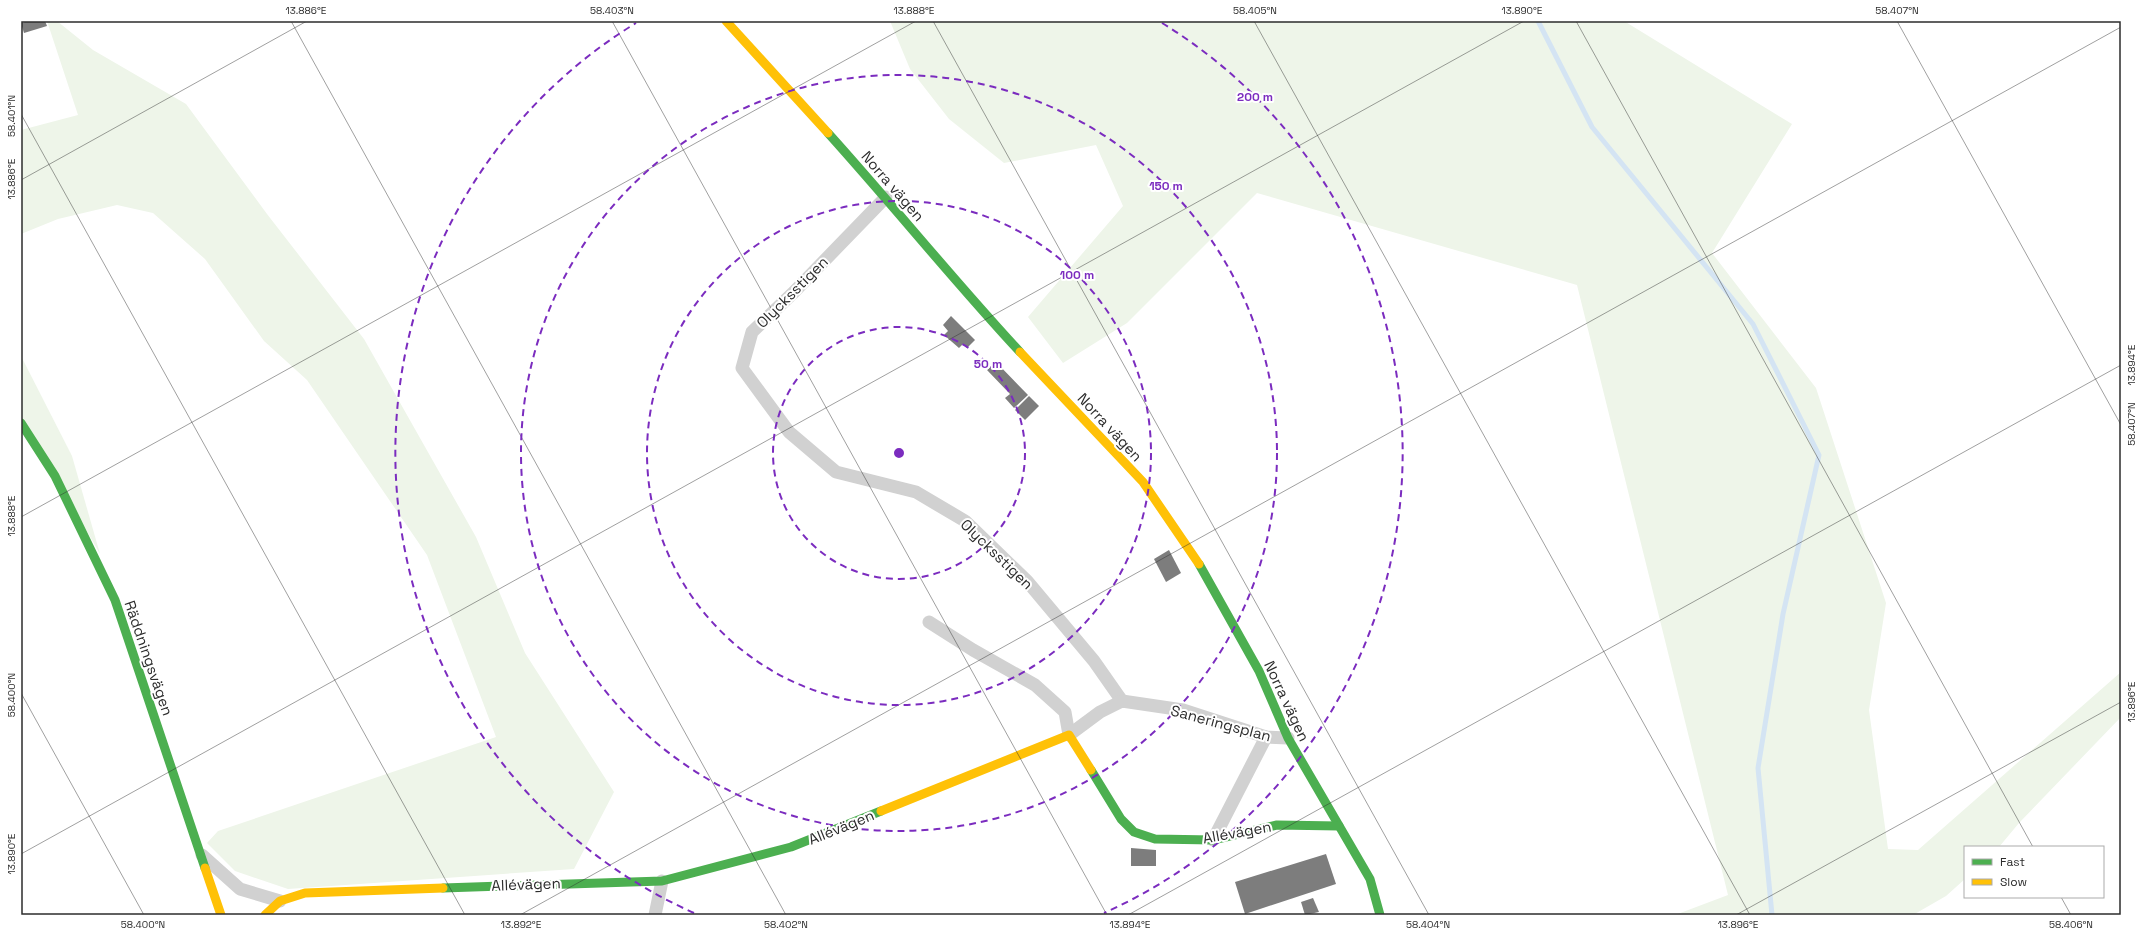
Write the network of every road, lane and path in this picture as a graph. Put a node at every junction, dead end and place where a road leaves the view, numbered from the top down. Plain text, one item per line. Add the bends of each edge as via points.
1 (726, 21) edge
2 (886, 197) junction
3 (21, 423) edge
4 (929, 622) dead end
5 (1122, 701) junction
6 (1069, 734) junction
7 (1266, 737) junction
8 (1288, 738) junction
9 (1339, 826) junction
10 (1213, 840) junction
11 (201, 854) junction
12 (662, 881) junction
13 (280, 901) junction
14 (220, 915) edge
15 (265, 915) edge
16 (655, 915) edge
17 (1380, 915) edge

1 - 2 street, Norra vägen
2 - 5 street, Olycksstigen via 752,332 742,368 789,432 836,472 916,492 965,521 1028,580 1094,661
2 - 8 street, Norra vägen via 991,321 1143,482 1208,578 1259,671
3 - 11 street, Räddningsvägen via 54,476 115,600
4 - 6 street via 1035,685 1065,712
5 - 6 street via 1100,712
5 - 7 street, Saneringsplan via 1183,710
6 - 10 street, Allévägen via 1107,800 1134,832 1155,839
6 - 12 street, Allévägen via 791,847
7 - 8 street, Saneringsplan
7 - 10 street
8 - 9 street, Norra vägen
9 - 10 street, Allévägen via 1277,826
9 - 17 street, Norra vägen via 1370,879
11 - 13 street via 240,889
11 - 14 street, Räddningsvägen
12 - 13 street, Allévägen via 305,893
12 - 16 street
13 - 15 street, Allévägen

